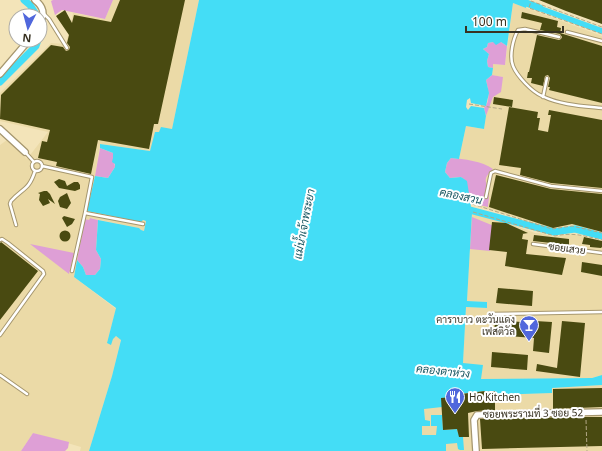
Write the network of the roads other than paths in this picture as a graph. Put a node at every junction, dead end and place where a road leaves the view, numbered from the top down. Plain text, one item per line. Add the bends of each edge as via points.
1 (36, 0) edge
2 (43, 8) edge
3 (48, 18) edge
4 (567, 32) dead end
5 (559, 37) dead end
6 (602, 41) edge
7 (22, 48) edge
8 (67, 48) dead end
9 (0, 74) edge
10 (547, 78) dead end
11 (543, 96) junction
12 (602, 108) edge
13 (0, 129) edge
14 (25, 152) joint
15 (34, 162) junction
16 (42, 166) junction
17 (35, 171) junction
18 (602, 191) edge
19 (486, 197) dead end
20 (85, 213) junction
21 (143, 224) dead end
22 (16, 225) dead end
23 (0, 240) edge
24 (533, 244) dead end
25 (602, 253) edge
26 (72, 271) dead end
27 (602, 312) edge
28 (491, 314) dead end
29 (0, 335) edge
30 (0, 375) edge
31 (27, 394) dead end
32 (602, 412) edge
33 (476, 451) edge

1 - 2 street
3 - 8 lane
4 - 6 lane
5 - 11 lane via 525,29 518,30 515,35 511,56 513,66 532,90
7 - 9 street
10 - 11 lane
11 - 12 lane via 573,105
13 - 14 street
14 - 15 lane
15 - 16 lane via 39,162
15 - 17 lane via 31,168
16 - 17 lane via 40,171
16 - 20 lane via 92,177
17 - 22 lane via 28,188 11,201
18 - 19 lane via 551,186 494,171 491,173
20 - 21 lane
20 - 26 lane
23 - 29 lane via 2,239 44,274
24 - 25 lane, ซอยเสวย
27 - 28 lane
30 - 31 lane
32 - 33 street, ซอยพระรามที่ 3 ซอย 52 via 477,415 474,420

